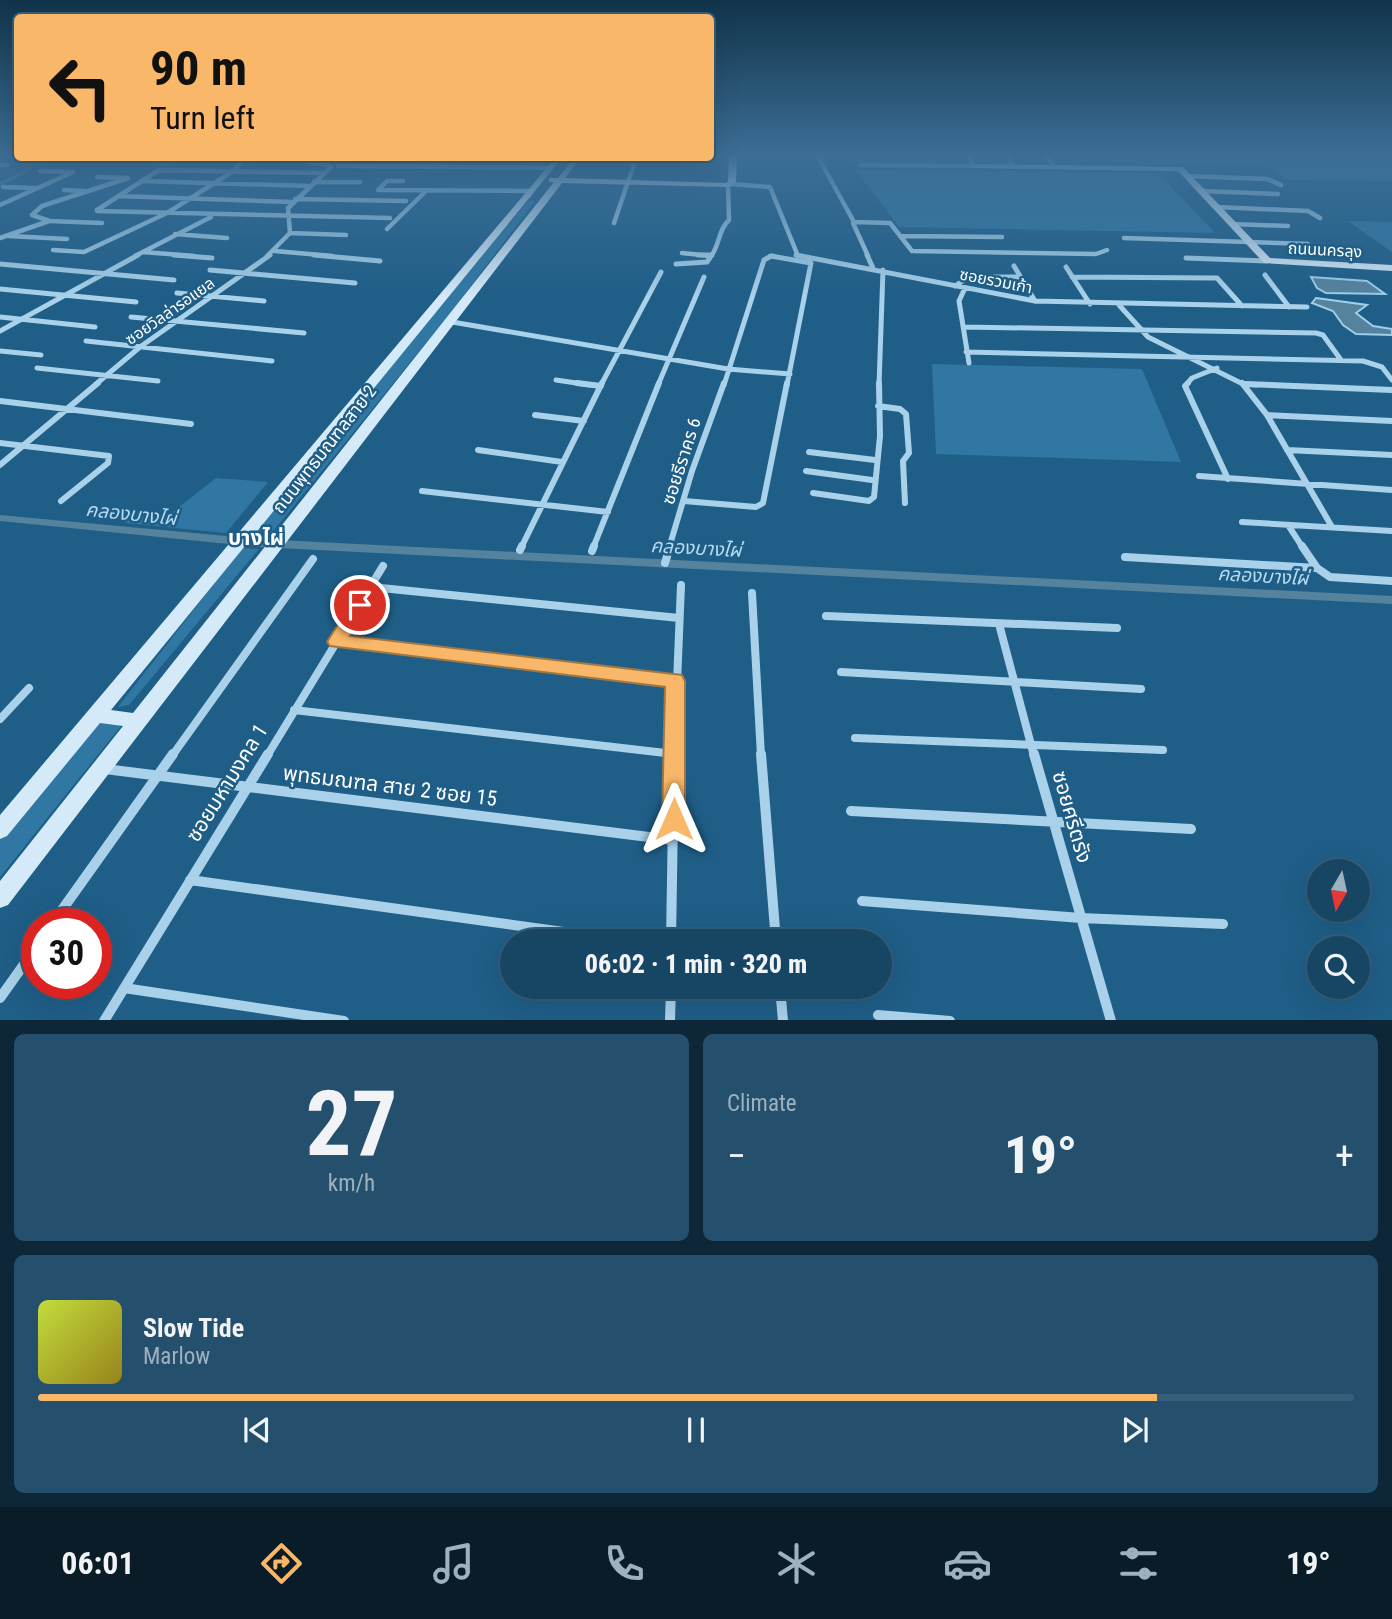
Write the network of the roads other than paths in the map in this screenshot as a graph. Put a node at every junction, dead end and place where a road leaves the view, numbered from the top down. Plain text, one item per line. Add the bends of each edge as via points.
1 (544, 202) edge
2 (57, 203) edge
3 (109, 203) edge
4 (184, 203) edge
5 (292, 203) edge
6 (414, 203) edge
7 (522, 203) edge
8 (620, 203) edge
9 (729, 203) edge
10 (776, 203) edge
11 (843, 203) edge
12 (1213, 203) edge
13 (1217, 207) junction
14 (167, 213) junction
15 (288, 215) junction
16 (236, 218) dead end
17 (390, 218) dead end
18 (1320, 218) dead end
19 (50, 221) junction
20 (102, 223) dead end
21 (614, 223) dead end
22 (853, 223) dead end
23 (1232, 224) junction
24 (1288, 226) dead end
25 (387, 229) dead end
26 (290, 233) junction
27 (175, 234) junction
28 (346, 235) dead end
29 (9, 236) junction
30 (900, 236) junction
31 (1002, 237) dead end
32 (0, 238) edge
33 (227, 238) dead end
34 (1124, 238) dead end
35 (67, 239) dead end
36 (1250, 242) junction
37 (1308, 244) dead end
38 (53, 250) dead end
39 (1107, 250) dead end
40 (275, 251) junction
41 (141, 252) junction
42 (682, 253) dead end
43 (711, 256) junction
44 (212, 258) dead end
45 (1186, 258) dead end
46 (380, 261) dead end
47 (1267, 261) junction
48 (0, 264) edge
49 (676, 264) dead end
50 (1014, 266) dead end
51 (1066, 267) dead end
52 (873, 268) junction
53 (1392, 268) edge
54 (210, 270) dead end
55 (883, 270) junction
56 (661, 272) dead end
57 (102, 273) junction
58 (245, 273) junction
59 (1265, 275) dead end
60 (704, 277) dead end
61 (1020, 277) junction
62 (1072, 277) junction
63 (174, 280) dead end
64 (355, 283) dead end
65 (955, 286) junction
66 (965, 288) junction
67 (0, 289) edge
68 (177, 293) dead end
69 (984, 293) junction
70 (62, 295) junction
71 (212, 297) junction
72 (962, 297) junction
73 (264, 301) dead end
74 (1035, 301) junction
75 (136, 302) dead end
76 (1090, 304) junction
77 (1119, 305) junction
78 (1242, 306) junction
79 (1289, 307) junction
80 (1307, 307) dead end
81 (0, 317) edge
82 (131, 317) dead end
83 (20, 319) junction
84 (178, 321) junction
85 (452, 321) junction
86 (95, 327) dead end
87 (965, 327) junction
88 (1141, 330) junction
89 (0, 331) edge
90 (304, 333) dead end
91 (86, 341) dead end
92 (140, 347) junction
93 (618, 350) junction
94 (0, 351) edge
95 (966, 352) junction
96 (41, 355) dead end
97 (670, 358) junction
98 (1196, 358) junction
99 (1341, 360) junction
100 (272, 361) dead end
101 (969, 363) dead end
102 (37, 368) dead end
103 (1217, 368) junction
104 (728, 369) junction
105 (790, 374) junction
106 (105, 376) junction
107 (556, 380) dead end
108 (1392, 380) edge
109 (158, 381) dead end
110 (1245, 384) junction
111 (601, 386) junction
112 (1392, 390) edge
113 (0, 401) edge
114 (878, 405) junction
115 (66, 409) junction
116 (535, 415) dead end
117 (1267, 415) junction
118 (584, 421) junction
119 (1392, 421) edge
120 (191, 424) dead end
121 (0, 443) edge
122 (24, 446) junction
123 (478, 450) dead end
124 (1287, 450) junction
125 (809, 452) dead end
126 (1392, 455) edge
127 (875, 460) junction
128 (562, 462) junction
129 (0, 465) edge
130 (806, 471) dead end
131 (1199, 476) dead end
132 (872, 480) junction
133 (1228, 480) junction
134 (1307, 485) junction
135 (1392, 490) edge
136 (422, 491) dead end
137 (813, 493) dead end
138 (684, 500) junction
139 (61, 501) dead end
140 (905, 503) dead end
141 (542, 505) junction
142 (608, 512) junction
143 (1242, 522) dead end
144 (1288, 525) junction
145 (1332, 527) junction
146 (1392, 531) edge
147 (520, 550) dead end
148 (592, 551) dead end
149 (1125, 556) dead end
150 (313, 559) dead end
151 (665, 563) dead end
152 (383, 566) dead end
153 (1317, 568) junction
154 (1392, 580) edge
155 (681, 585) dead end
156 (371, 587) junction
157 (752, 593) dead end
158 (826, 616) dead end
159 (679, 618) junction
160 (999, 624) junction
161 (1117, 628) dead end
162 (337, 642) junction
163 (841, 672) dead end
164 (675, 681) junction
165 (1014, 683) junction
166 (29, 688) dead end
167 (1141, 689) dead end
168 (294, 710) junction
169 (96, 715) junction
170 (0, 719) edge
171 (138, 721) junction
172 (855, 738) dead end
173 (1031, 747) junction
174 (1163, 750) dead end
175 (674, 754) junction
176 (101, 769) junction
177 (157, 776) junction
178 (246, 788) junction
179 (851, 811) dead end
180 (1052, 823) junction
181 (1191, 828) dead end
182 (0, 830) edge
183 (673, 840) junction
184 (190, 880) junction
185 (0, 898) edge
186 (862, 901) dead end
187 (63, 908) edge
188 (1081, 918) junction
189 (1223, 924) dead end
190 (542, 929) edge
191 (671, 929) edge
192 (775, 929) edge
193 (21, 968) edge
194 (124, 988) junction
195 (0, 998) edge
196 (671, 999) edge
197 (781, 999) edge
198 (878, 1016) dead end
199 (104, 1020) edge
200 (344, 1020) edge
201 (670, 1020) edge
202 (783, 1020) edge
203 (950, 1020) edge
204 (1111, 1020) edge

1 - 85 main road, ถนนพุทธมณฑลสาย 2
2 - 19 street via 33,211 35,217
3 - 14 street via 97,211
4 - 14 street
5 - 15 street
6 - 25 street
7 - 169 main road, ถนนพุทธมณฑลสาย 2
8 - 21 street
9 - 43 street via 729,220 721,227
10 - 52 street, ซอยรวมเก้า via 796,256
11 - 30 street via 854,222 890,223
12 - 13 main road, ถนนนครลุง
13 - 18 street via 1308,211
13 - 23 main road, ถนนนครลุง
14 - 15 street
14 - 38 street via 87,251
15 - 17 street
15 - 26 street
16 - 27 street via 205,218
19 - 20 street
19 - 29 street
22 - 52 street
23 - 24 street
23 - 36 main road, ถนนนครลุง
26 - 28 street
26 - 40 street, ซอยวิลล่ารอแยล
27 - 33 street
27 - 41 street
29 - 32 street
29 - 35 street
30 - 31 street
30 - 39 street via 909,249 918,251 1096,254
34 - 36 street
36 - 37 street
36 - 47 main road, ถนนนครลุง
40 - 46 street
40 - 58 street, ซอยวิลล่ารอแยล
41 - 44 street
41 - 57 street
42 - 43 street
43 - 49 street via 707,262
45 - 47 street
47 - 53 main road, ถนนนครลุง
48 - 57 street
50 - 61 street
51 - 62 street
52 - 55 street, ซอยรวมเก้า
54 - 58 street
55 - 65 street, ซอยรวมเก้า
55 - 114 street
56 - 93 street
57 - 63 street
57 - 70 street
58 - 64 street
58 - 71 street, ซอยวิลล่ารอแยล
59 - 79 street
60 - 97 street
61 - 65 street via 969,277
61 - 74 street
62 - 76 street
62 - 78 street via 1214,276
65 - 66 street, ซอยรวมเก้า
66 - 69 street, ซอยรวมเก้า
66 - 72 street
67 - 70 street
68 - 71 street
69 - 72 street
69 - 74 street, ซอยรวมเก้า
70 - 75 street
70 - 83 street
71 - 73 street
71 - 84 street, ซอยวิลล่ารอแยล
72 - 87 street
74 - 76 street, ซอยรวมเก้า
76 - 77 street, ซอยรวมเก้า
77 - 78 street, ซอยรวมเก้า
77 - 88 street
78 - 79 street, ซอยรวมเก้า
79 - 80 street, ซอยรวมเก้า
81 - 83 street
82 - 84 street
83 - 86 street
83 - 89 street
84 - 90 street
84 - 92 street, ซอยวิลล่ารอแยล
85 - 93 street
85 - 171 main road, ถนนพุทธมณฑลสาย 2
87 - 88 street
87 - 95 street
88 - 98 street via 1152,340
88 - 99 street via 1316,333 1323,335
91 - 92 street
92 - 100 street
92 - 106 street, ซอยวิลล่ารอแยล
93 - 97 street
93 - 111 street
94 - 96 street
95 - 98 street
95 - 101 street
97 - 104 street
97 - 142 street
98 - 99 street
98 - 103 street
99 - 108 street via 1377,364
102 - 106 street
103 - 110 street
103 - 133 street via 1192,378 1185,386
104 - 105 street
104 - 105 street, ซอยธีราคร 6 via 767,257 812,264
104 - 138 street, ซอยธีราคร 6
105 - 138 street via 763,503 757,507
106 - 109 street
106 - 115 street, ซอยวิลล่ารอแยล
107 - 111 street
110 - 112 street
110 - 117 street
111 - 118 street
113 - 115 street
114 - 127 street
114 - 140 street via 906,414
115 - 120 street
115 - 122 street, ซอยวิลล่ารอแยล
116 - 118 street
117 - 119 street
117 - 124 street
118 - 128 street
121 - 122 street
122 - 129 street, ซอยวิลล่ารอแยล
122 - 139 street via 109,456 108,463
123 - 128 street
124 - 126 street
124 - 134 street
125 - 127 street
127 - 132 street
128 - 141 street
130 - 132 street
131 - 133 street
132 - 137 street via 871,500
133 - 134 street
134 - 135 street
134 - 145 street
136 - 141 street
138 - 151 street, ซอยธีราคร 6
141 - 142 street
141 - 147 street
142 - 148 street
143 - 144 street
144 - 145 street
144 - 153 street
145 - 146 street
149 - 153 street
150 - 177 street
152 - 156 street, ซอยมหามงคล 1
153 - 154 street via 1334,578
155 - 159 street
156 - 159 street
156 - 162 street, ซอยมหามงคล 1
157 - 192 street
158 - 160 street
159 - 164 street
160 - 161 street
160 - 165 street, ซอยศรีตรัง
162 - 164 street
162 - 168 street, ซอยมหามงคล 1
163 - 165 street
164 - 175 street
165 - 167 street
165 - 173 street, ซอยศรีตรัง
166 - 170 street
168 - 175 street
168 - 178 street, ซอยมหามงคล 1
169 - 171 main road
169 - 182 main road, ถนนพุทธมณฑลสาย 2
171 - 176 main road, ถนนพุทธมณฑลสาย 2
172 - 173 street
173 - 174 street
173 - 180 street, ซอยศรีตรัง
175 - 183 street
176 - 177 street, พุทธมณฑล สาย 2 ซอย 15
176 - 185 main road, ถนนพุทธมณฑลสาย 2
177 - 178 street, พุทธมณฑล สาย 2 ซอย 15
177 - 187 street
178 - 183 street, พุทธมณฑล สาย 2 ซอย 15
178 - 184 street, ซอยมหามงคล 1
179 - 180 street
180 - 181 street
180 - 188 street, ซอยศรีตรัง
183 - 191 street
184 - 190 street
184 - 194 street, ซอยมหามงคล 1
186 - 188 street
188 - 189 street
188 - 204 street, ซอยศรีตรัง
193 - 195 street
194 - 199 street, ซอยมหามงคล 1
194 - 200 street
196 - 201 street
197 - 202 street
198 - 203 street

